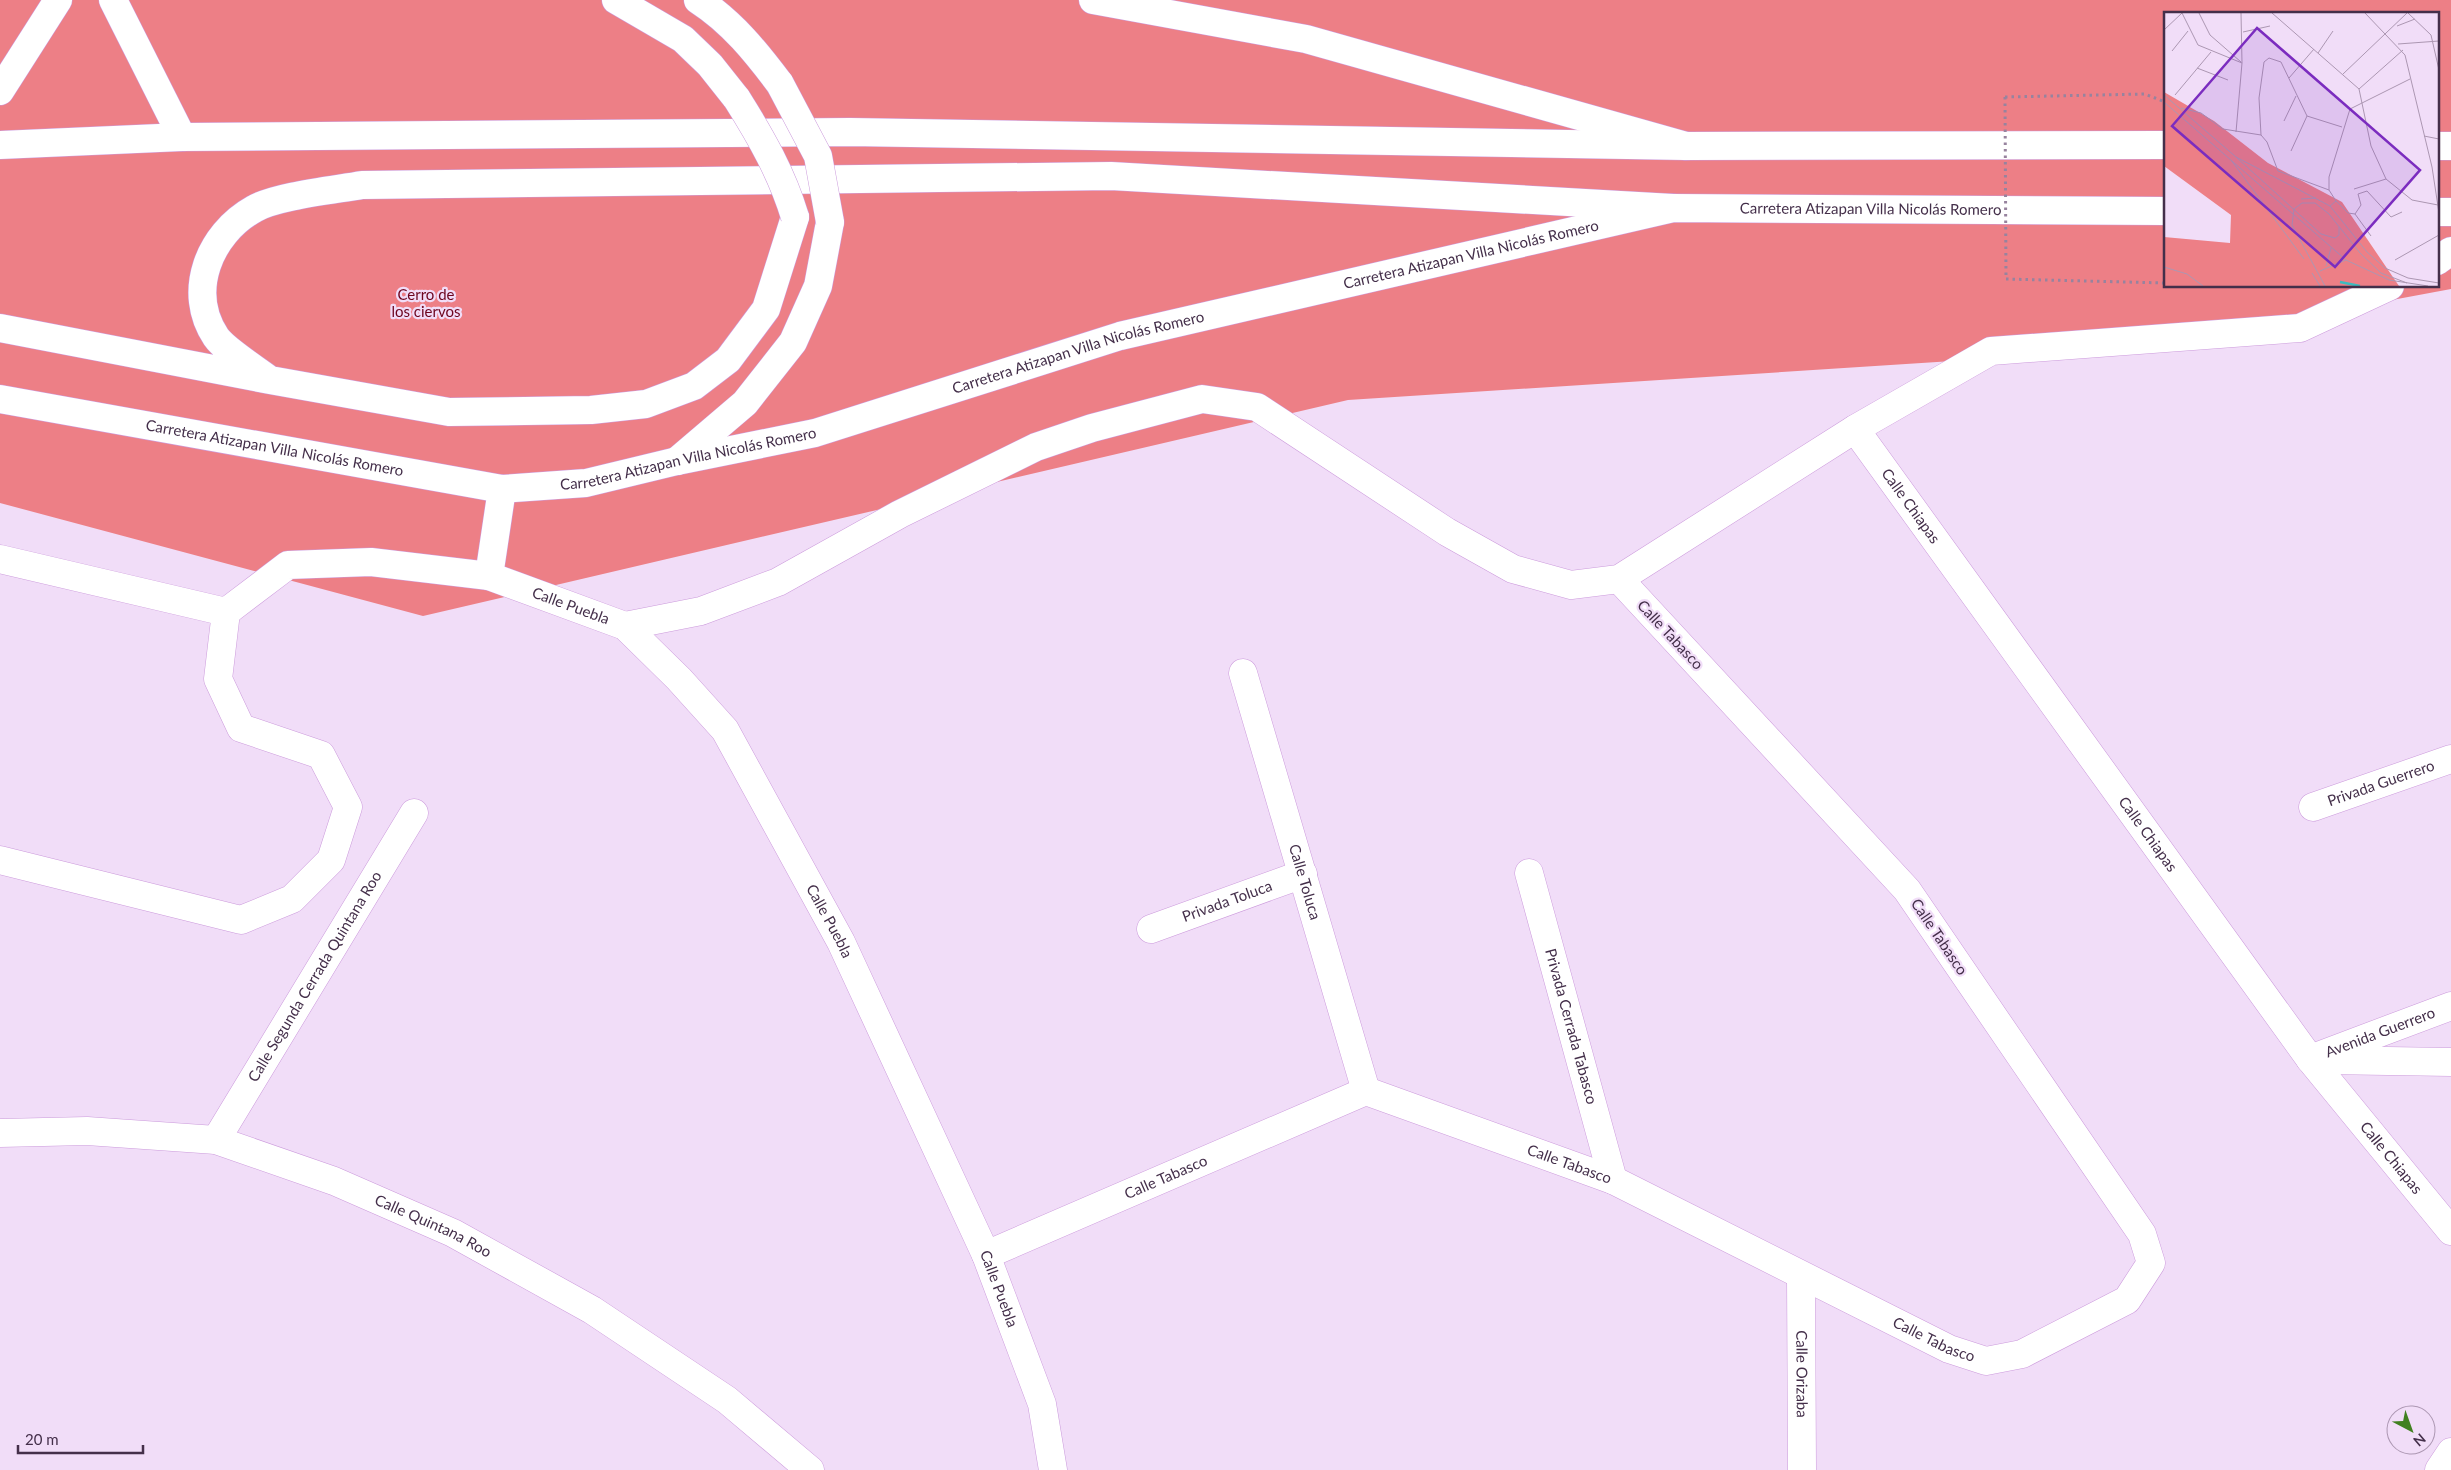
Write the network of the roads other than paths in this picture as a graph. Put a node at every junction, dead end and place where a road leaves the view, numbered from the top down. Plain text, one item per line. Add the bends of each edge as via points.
1 (58, 0) edge
2 (113, 0) edge
3 (616, 0) edge
4 (698, 0) edge
5 (1093, 0) edge
6 (0, 91) edge
7 (182, 137) junction
8 (0, 145) edge
9 (2164, 145) edge
10 (1686, 146) junction
11 (2438, 146) edge
12 (2451, 146) edge
13 (1673, 208) junction
14 (2164, 211) edge
15 (2438, 212) edge
16 (2451, 212) edge
17 (2451, 251) edge
18 (2438, 260) edge
19 (2386, 288) edge
20 (0, 328) edge
21 (270, 380) junction
22 (0, 400) edge
23 (1855, 429) junction
24 (677, 461) junction
25 (502, 489) junction
26 (0, 559) edge
27 (488, 576) junction
28 (1619, 580) junction
29 (226, 612) junction
30 (625, 626) junction
31 (1243, 673) dead end
32 (2451, 759) edge
33 (2313, 807) dead end
34 (414, 813) dead end
35 (0, 860) edge
36 (1529, 872) dead end
37 (1303, 874) junction
38 (1151, 929) dead end
39 (2451, 1006) edge
40 (2310, 1060) junction
41 (2451, 1062) edge
42 (1366, 1091) junction
43 (0, 1133) edge
44 (216, 1140) junction
45 (1613, 1180) junction
46 (2451, 1231) edge
47 (986, 1255) junction
48 (1801, 1276) junction
49 (2451, 1452) edge
50 (810, 1470) edge
51 (1053, 1470) edge
52 (1802, 1470) edge
53 (2439, 1470) edge

1 - 6 main road
2 - 7 main road
3 - 21 main road, bridge via 683,39 710,65 737,99 769,152 788,194 795,217 766,309 728,360 694,386 646,404 591,410 449,412
4 - 24 main road, bridge via 749,43 780,84 818,156 830,222 818,286 793,342 745,403
5 - 10 main road via 1306,39
7 - 8 main road
7 - 10 main road via 850,132
9 - 10 main road
11 - 12 main road
13 - 14 main road, Carretera Atizapan Villa Nicolás Romero
13 - 21 main road via 1111,176 362,184 254,208 230,228 212,253 202,283 204,313 217,338
13 - 24 main road, Carretera Atizapan Villa Nicolás Romero via 1120,336 815,433
15 - 16 main road
17 - 18 main road
19 - 23 main road via 2300,328 1991,351
20 - 21 main road
22 - 25 main road, Carretera Atizapan Villa Nicolás Romero
23 - 28 main road
23 - 40 main road, Calle Chiapas
24 - 25 main road, Carretera Atizapan Villa Nicolás Romero via 586,483
25 - 27 main road
26 - 29 main road
27 - 29 main road, Calle Puebla via 371,562 288,565
27 - 30 main road, Calle Puebla
28 - 30 main road via 1571,585 1513,569 1447,532 1257,407 1202,399 1036,447 908,510 778,582 701,611
28 - 48 main road, Calle Tabasco via 1907,890 2142,1234 2151,1263 2126,1300 2022,1354 1986,1361 1949,1349
29 - 35 main road via 218,679 241,728 321,756 348,807 331,860 292,899 241,920
30 - 47 main road, Calle Puebla via 726,730 841,942
31 - 37 main road, Calle Toluca
32 - 33 main road, Privada Guerrero
34 - 44 main road, Calle Segunda Cerrada Quintana Roo
36 - 45 main road, Privada Cerrada Tabasco
37 - 38 main road, Privada Toluca
37 - 42 main road, Calle Toluca
39 - 40 main road, Avenida Guerrero
40 - 41 main road
40 - 46 main road, Calle Chiapas
42 - 45 main road, Calle Tabasco
42 - 47 main road, Calle Tabasco
43 - 44 main road, Calle Quintana Roo via 88,1130
44 - 50 main road, Calle Quintana Roo via 334,1181 453,1233 592,1310 727,1400
45 - 48 main road, Calle Tabasco
47 - 51 main road, Calle Puebla via 1042,1404
48 - 52 main road, Calle Orizaba
49 - 53 main road

